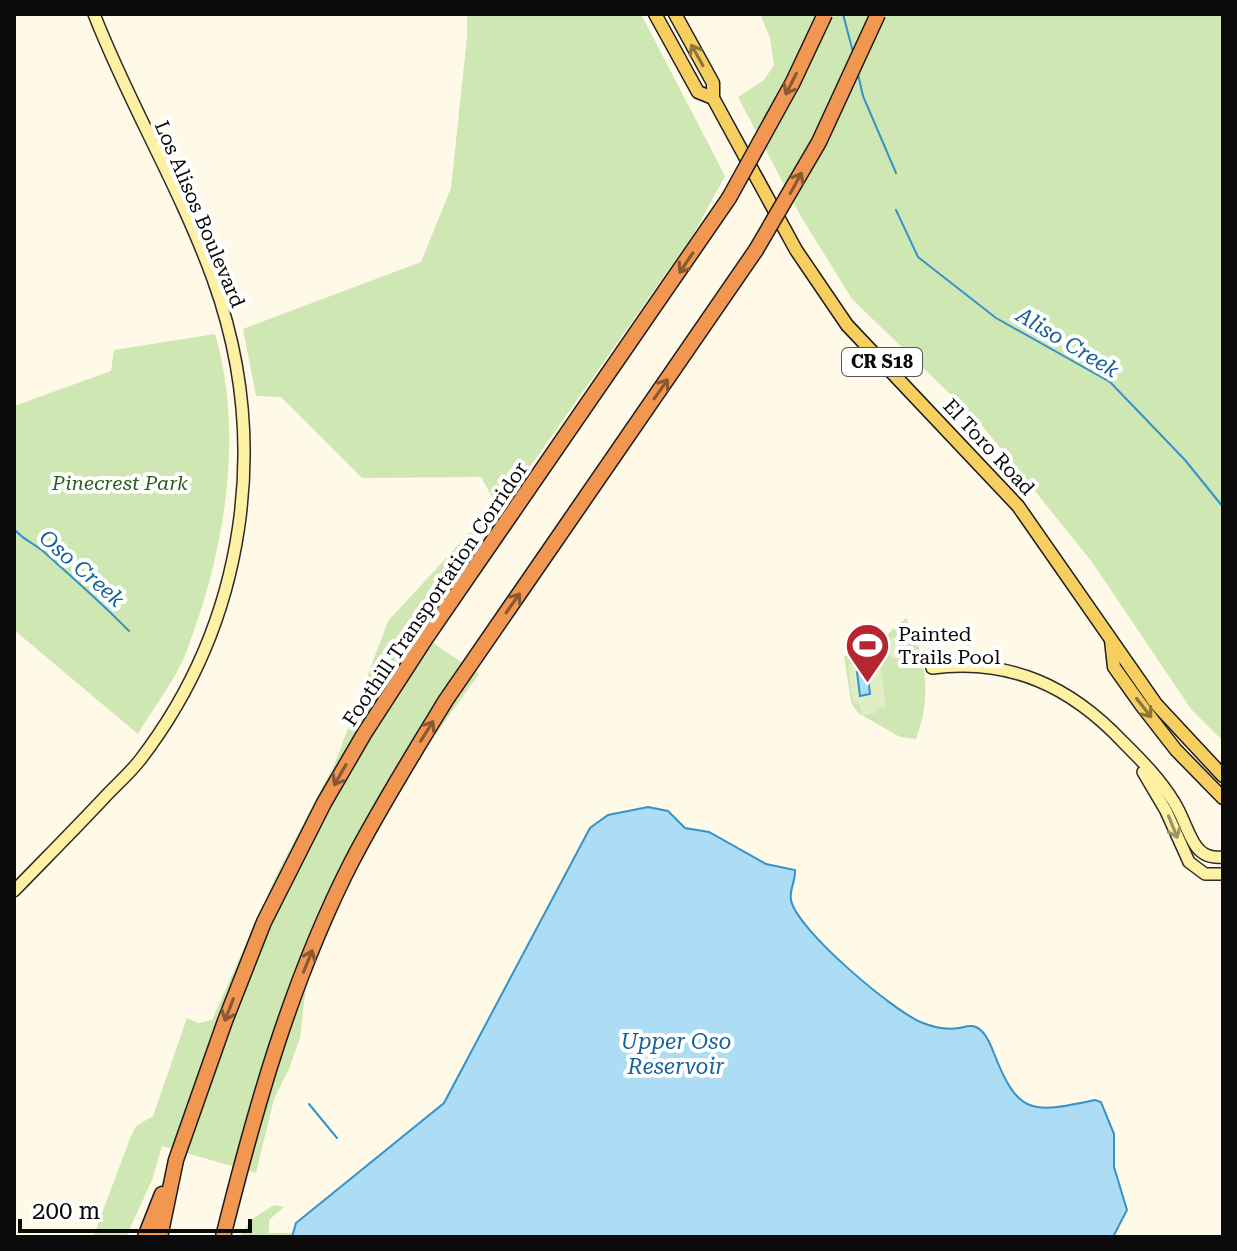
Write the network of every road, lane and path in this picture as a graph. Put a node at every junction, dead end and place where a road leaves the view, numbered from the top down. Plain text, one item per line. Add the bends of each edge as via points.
1 (94, 14) edge
2 (655, 14) edge
3 (675, 14) edge
4 (825, 14) edge
5 (878, 14) edge
6 (713, 98) junction
7 (1111, 640) junction
8 (932, 668) dead end
9 (1126, 744) junction
10 (1223, 776) edge
11 (1223, 798) edge
12 (1223, 857) edge
13 (1223, 874) edge
14 (14, 891) edge
15 (176, 1160) junction
16 (226, 1232) edge
17 (145, 1237) edge
18 (160, 1237) edge

1 - 14 main road, Los Alisos Boulevard via 225,315 245,415 242,504 215,625 184,691 140,760
2 - 6 main road, El Toro Road / CR S18 via 698,92
6 -> 3 main road, El Toro Road / CR S18 via 713,83
4 -> 15 highway, Foothill Transportation Corridor, bridge via 729,198 364,734 285,877 244,971
16 -> 5 highway, bridge via 239,1168 292,1000 334,899 399,776 468,667 756,250 819,142
6 - 7 main road, El Toro Road / CR S18 via 796,250 840,316 1018,506
7 - 10 main road, El Toro Road / CR S18 via 1156,704
7 -> 11 main road via 1114,667 1176,750
8 - 9 main road via 984,666 1042,681 1071,695
9 - 12 main road via 1176,805 1197,847 1206,855
9 -> 13 main road via 1154,786 1189,862 1205,874
15 - 17 highway
15 - 18 highway, Foothill Transportation Corridor

